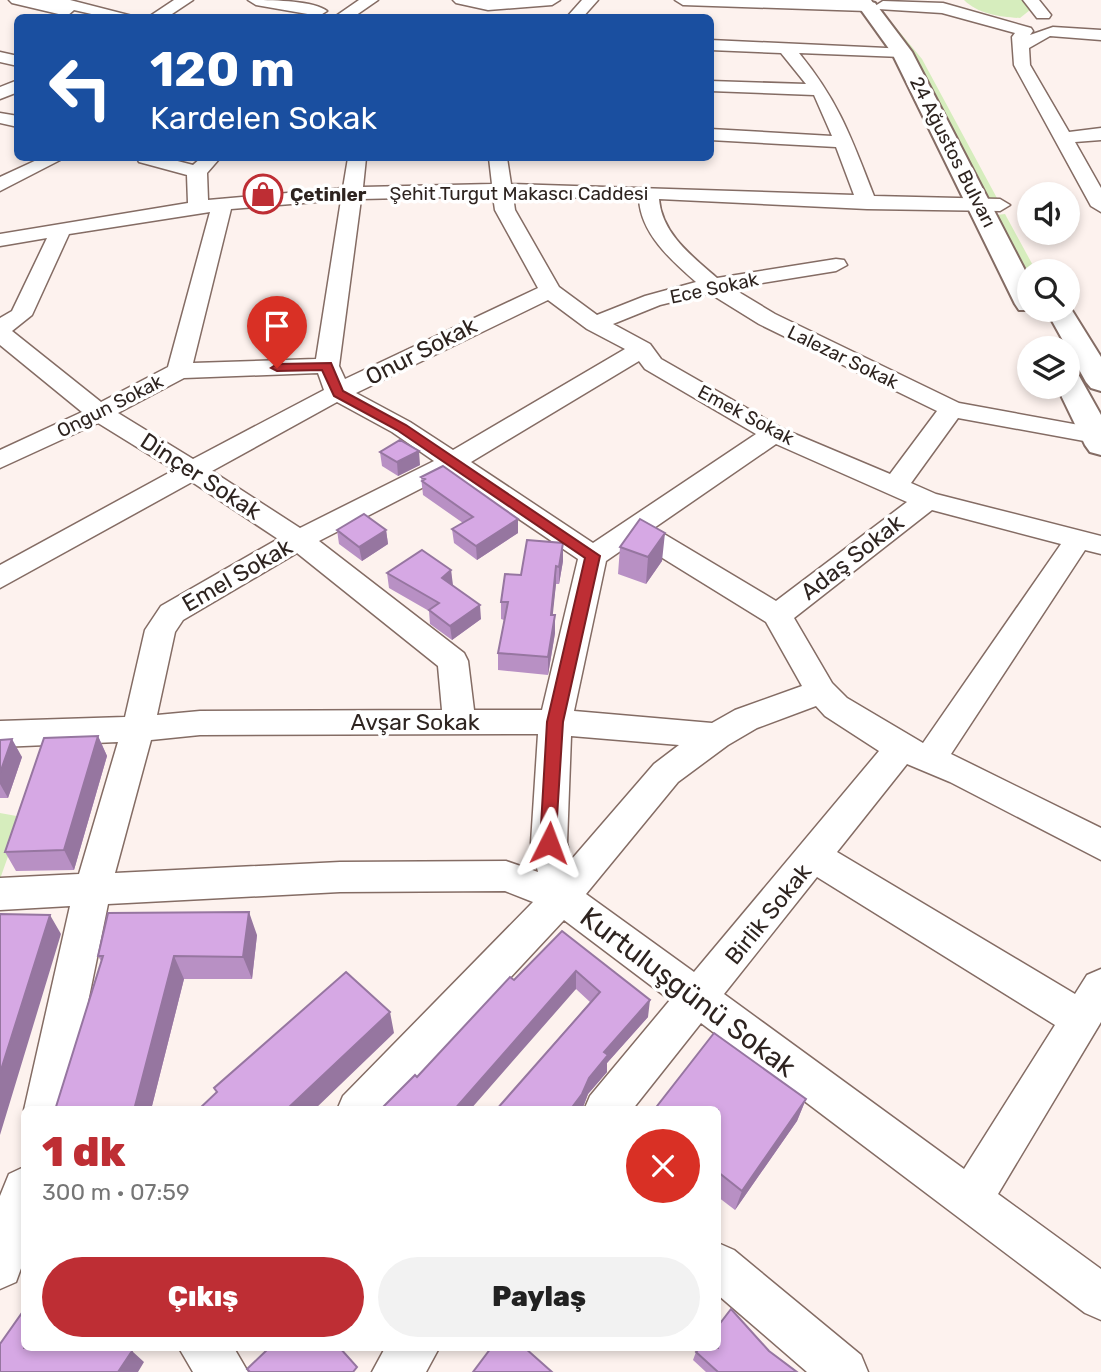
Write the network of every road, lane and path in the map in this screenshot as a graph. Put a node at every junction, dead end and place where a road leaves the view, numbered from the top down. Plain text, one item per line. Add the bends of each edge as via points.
1 (17, 0) edge
2 (49, 0) edge
3 (185, 0) edge
4 (256, 0) edge
5 (340, 0) edge
6 (370, 0) edge
7 (461, 0) edge
8 (552, 0) edge
9 (590, 0) edge
10 (683, 0) edge
11 (1031, 0) edge
12 (710, 1) edge
13 (870, 3) edge
14 (488, 5) junction
15 (82, 14) edge
16 (114, 14) edge
17 (161, 14) edge
18 (313, 14) edge
19 (347, 14) edge
20 (476, 14) edge
21 (577, 14) edge
22 (1037, 30) junction
23 (1097, 39) edge
24 (714, 45) edge
25 (787, 49) junction
26 (902, 52) junction
27 (714, 86) edge
28 (820, 90) junction
29 (714, 134) edge
30 (1101, 134) edge
31 (1062, 138) junction
32 (843, 142) junction
33 (49, 161) edge
34 (171, 161) edge
35 (357, 161) edge
36 (498, 161) edge
37 (204, 165) edge
38 (0, 185) edge
39 (502, 189) junction
40 (354, 193) junction
41 (648, 193) junction
42 (867, 203) junction
43 (222, 205) junction
44 (989, 205) junction
45 (1101, 206) edge
46 (198, 207) junction
47 (61, 229) junction
48 (0, 240) edge
49 (1029, 259) edge
50 (836, 265) dead end
51 (1017, 274) edge
52 (712, 285) junction
53 (550, 291) junction
54 (1067, 322) edge
55 (595, 324) junction
56 (0, 330) edge
57 (642, 349) junction
58 (327, 366) junction
59 (179, 371) junction
60 (1101, 382) edge
61 (338, 393) junction
62 (1078, 399) edge
63 (952, 409) junction
64 (99, 414) junction
65 (774, 434) junction
66 (1098, 440) edge
67 (0, 460) edge
68 (452, 461) junction
69 (192, 472) junction
70 (895, 486) junction
71 (927, 500) junction
72 (635, 529) junction
73 (299, 540) junction
74 (1090, 543) edge
75 (593, 556) junction
76 (0, 578) edge
77 (776, 615) junction
78 (821, 691) junction
79 (459, 722) junction
80 (555, 722) junction
81 (138, 729) junction
82 (0, 734) edge
83 (716, 736) junction
84 (916, 753) junction
85 (1101, 845) edge
86 (814, 857) junction
87 (92, 891) junction
88 (0, 894) edge
89 (562, 897) junction
90 (698, 1000) junction
91 (1091, 1003) edge
92 (46, 1106) edge
93 (362, 1106) edge
94 (608, 1106) edge
95 (21, 1199) edge
96 (969, 1200) junction
97 (0, 1266) edge
98 (721, 1269) edge
99 (1101, 1297) edge
100 (206, 1351) edge
101 (224, 1372) edge
102 (844, 1372) edge

1 - 15 street
2 - 16 street
3 - 17 street
4 - 18 street
5 - 18 street
6 - 19 street
7 - 14 street
8 - 14 street
9 - 21 street
10 - 12 street
11 - 22 street
12 - 13 street
13 - 22 street via 943,8
13 - 26 main road, 24 Ağustos Bulvarı
13 - 44 main road, 24 Ağustos Bulvarı via 908,41 930,75
14 - 20 street
22 - 23 street
22 - 31 street via 1022,65
24 - 25 street
25 - 26 street via 851,47
25 - 28 street
26 - 44 main road, 24 Ağustos Bulvarı
27 - 28 street
28 - 32 street
29 - 32 street
30 - 31 street
31 - 45 street
32 - 42 street
33 - 38 street
34 - 37 street
35 - 40 street
36 - 39 street, Emek Sokak
37 - 46 street
39 - 40 street, Şehit Turgut Makascı Caddesi
39 - 41 street, Şehit Turgut Makascı Caddesi
39 - 53 street, Emek Sokak via 506,211
40 - 43 street, Şehit Turgut Makascı Caddesi
40 - 58 street
41 - 42 street, Şehit Turgut Makascı Caddesi
41 - 52 street, Lalezar Sokak via 650,216 663,237
42 - 44 street, Şehit Turgut Makascı Caddesi
43 - 46 street, Şehit Turgut Makascı Caddesi
43 - 59 street, Ongun Sokak
44 - 49 main road, 24 Ağustos Bulvarı
44 - 51 main road, 24 Ağustos Bulvarı
46 - 47 street, Şehit Turgut Makascı Caddesi
47 - 48 street, Şehit Turgut Makascı Caddesi
47 - 56 street via 22,315
50 - 52 street, Ece Sokak
52 - 55 street, Ece Sokak via 625,309
52 - 63 street, Lalezar Sokak via 817,345
53 - 55 street, Emek Sokak
53 - 61 street, Onur Sokak via 474,323
54 - 60 main road
55 - 57 street, Emek Sokak
56 - 64 street, Dinçer Sokak
57 - 65 street, Emek Sokak via 653,364
57 - 68 street, Emel Sokak
58 - 59 street
58 - 61 street
59 - 64 street, Ongun Sokak
61 - 68 street
61 - 69 street, Onur Sokak
62 - 66 main road
63 - 66 street, Lalezar Sokak
63 - 70 street, Adaş Sokak
64 - 67 street, Ongun Sokak
64 - 69 street, Dinçer Sokak
65 - 70 street, Emek Sokak
65 - 72 street
68 - 73 street, Emel Sokak
68 - 75 street
69 - 73 street, Dinçer Sokak
69 - 76 street, Onur Sokak
70 - 71 street, Emek Sokak
71 - 74 street, Emek Sokak
71 - 77 street, Adaş Sokak
72 - 75 street
72 - 77 street
73 - 79 street, Dinçer Sokak via 453,661
73 - 81 street, Emel Sokak via 172,613 160,630
74 - 84 street, Birlik Sokak
75 - 80 street
77 - 78 street
78 - 83 street via 746,719
78 - 84 street via 836,707
79 - 80 street, Avşar Sokak
79 - 81 street, Avşar Sokak via 200,723
80 - 83 street, Avşar Sokak
80 - 89 street via 549,843
81 - 82 street, Avşar Sokak
81 - 87 street, Emel Sokak
83 - 89 street via 666,774
84 - 85 street
84 - 86 street, Birlik Sokak
86 - 90 street, Birlik Sokak
86 - 91 street
87 - 88 street, Kurtuluşgünü Sokak
87 - 89 street, Kurtuluşgünü Sokak via 340,877 506,876
87 - 92 street, Emel Sokak
89 - 90 street, Kurtuluşgünü Sokak
89 - 93 street
90 - 94 street, Birlik Sokak
90 - 96 street, Kurtuluşgünü Sokak
91 - 96 street
95 - 97 street
96 - 99 street, Kurtuluşgünü Sokak
98 - 102 street
100 - 101 street

